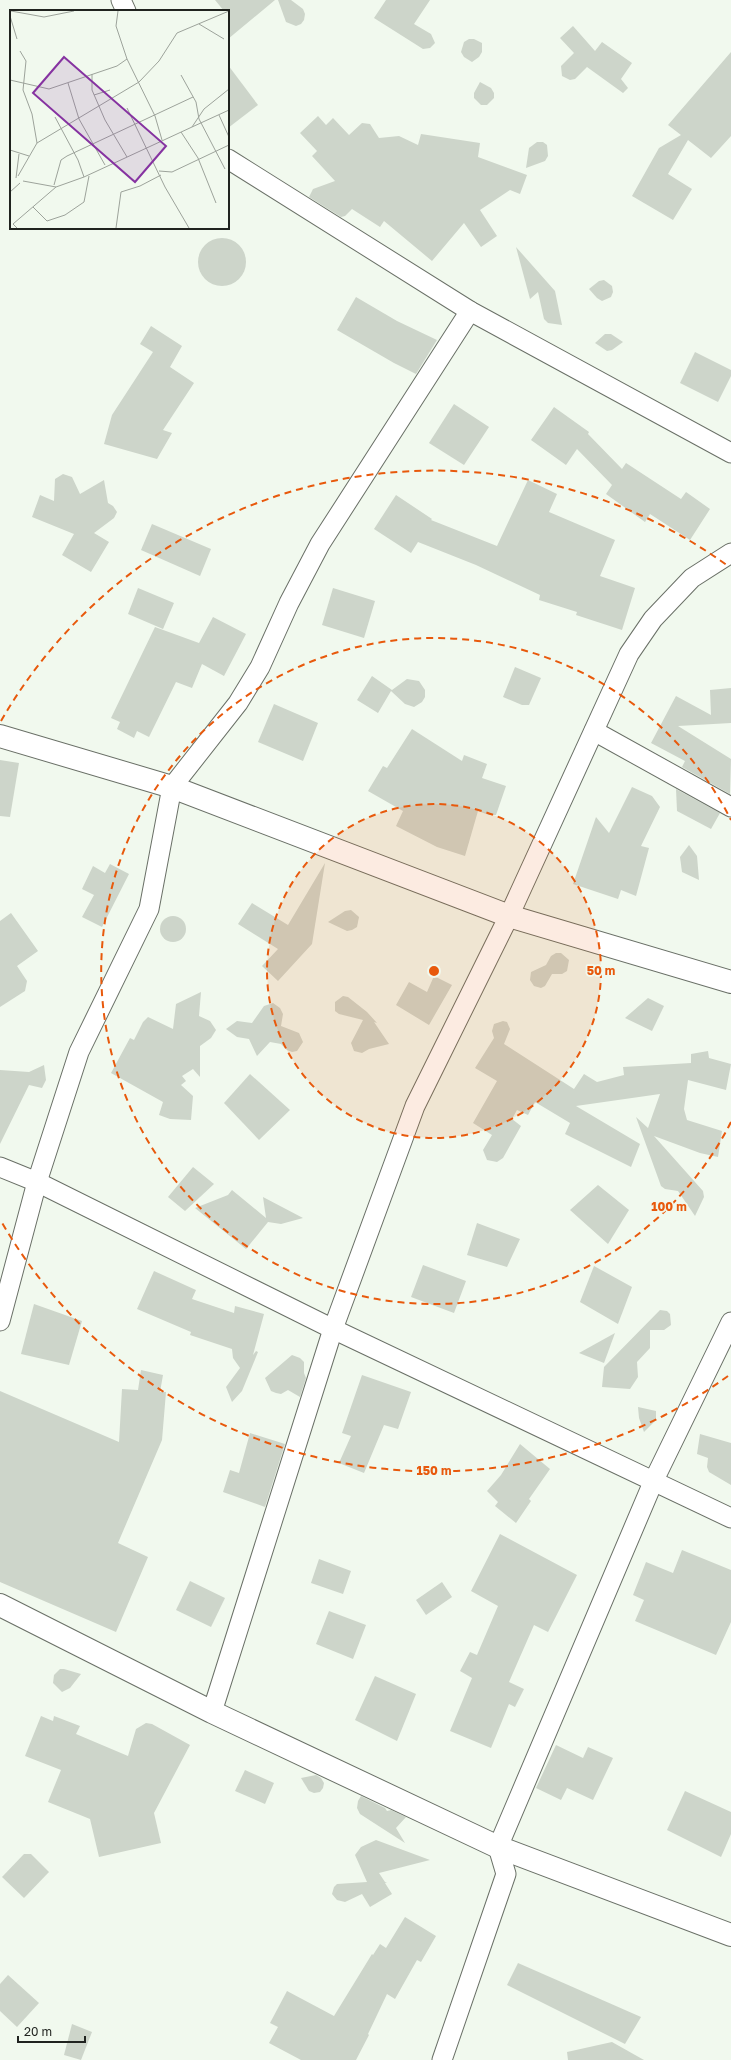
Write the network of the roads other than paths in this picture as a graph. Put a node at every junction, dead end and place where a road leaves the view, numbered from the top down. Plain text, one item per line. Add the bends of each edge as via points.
1 (121, 0) edge
2 (126, 10) edge
3 (229, 161) edge
4 (470, 312) junction
5 (731, 454) edge
6 (731, 553) edge
7 (594, 731) junction
8 (0, 736) edge
9 (172, 787) junction
10 (731, 807) edge
11 (509, 916) junction
12 (731, 982) edge
13 (0, 1167) edge
14 (37, 1182) junction
15 (0, 1322) edge
16 (731, 1322) edge
17 (333, 1328) junction
18 (654, 1480) junction
19 (731, 1518) edge
20 (0, 1605) edge
21 (212, 1712) junction
22 (498, 1847) junction
23 (731, 1935) edge
24 (442, 2060) edge

1 - 2 street
3 - 4 street
4 - 5 street
4 - 9 street via 320,544 260,667 238,703
6 - 7 street via 692,578 653,619 629,654
7 - 10 street
7 - 11 street
8 - 9 main road
9 - 11 main road
9 - 14 street via 149,909 79,1052
11 - 12 main road
11 - 17 street via 415,1106
13 - 14 street
14 - 15 street
14 - 17 street
16 - 18 street
17 - 18 street
17 - 21 street
18 - 19 street
18 - 22 street
20 - 21 main road
21 - 22 main road
22 - 23 main road
22 - 24 street via 506,1874

